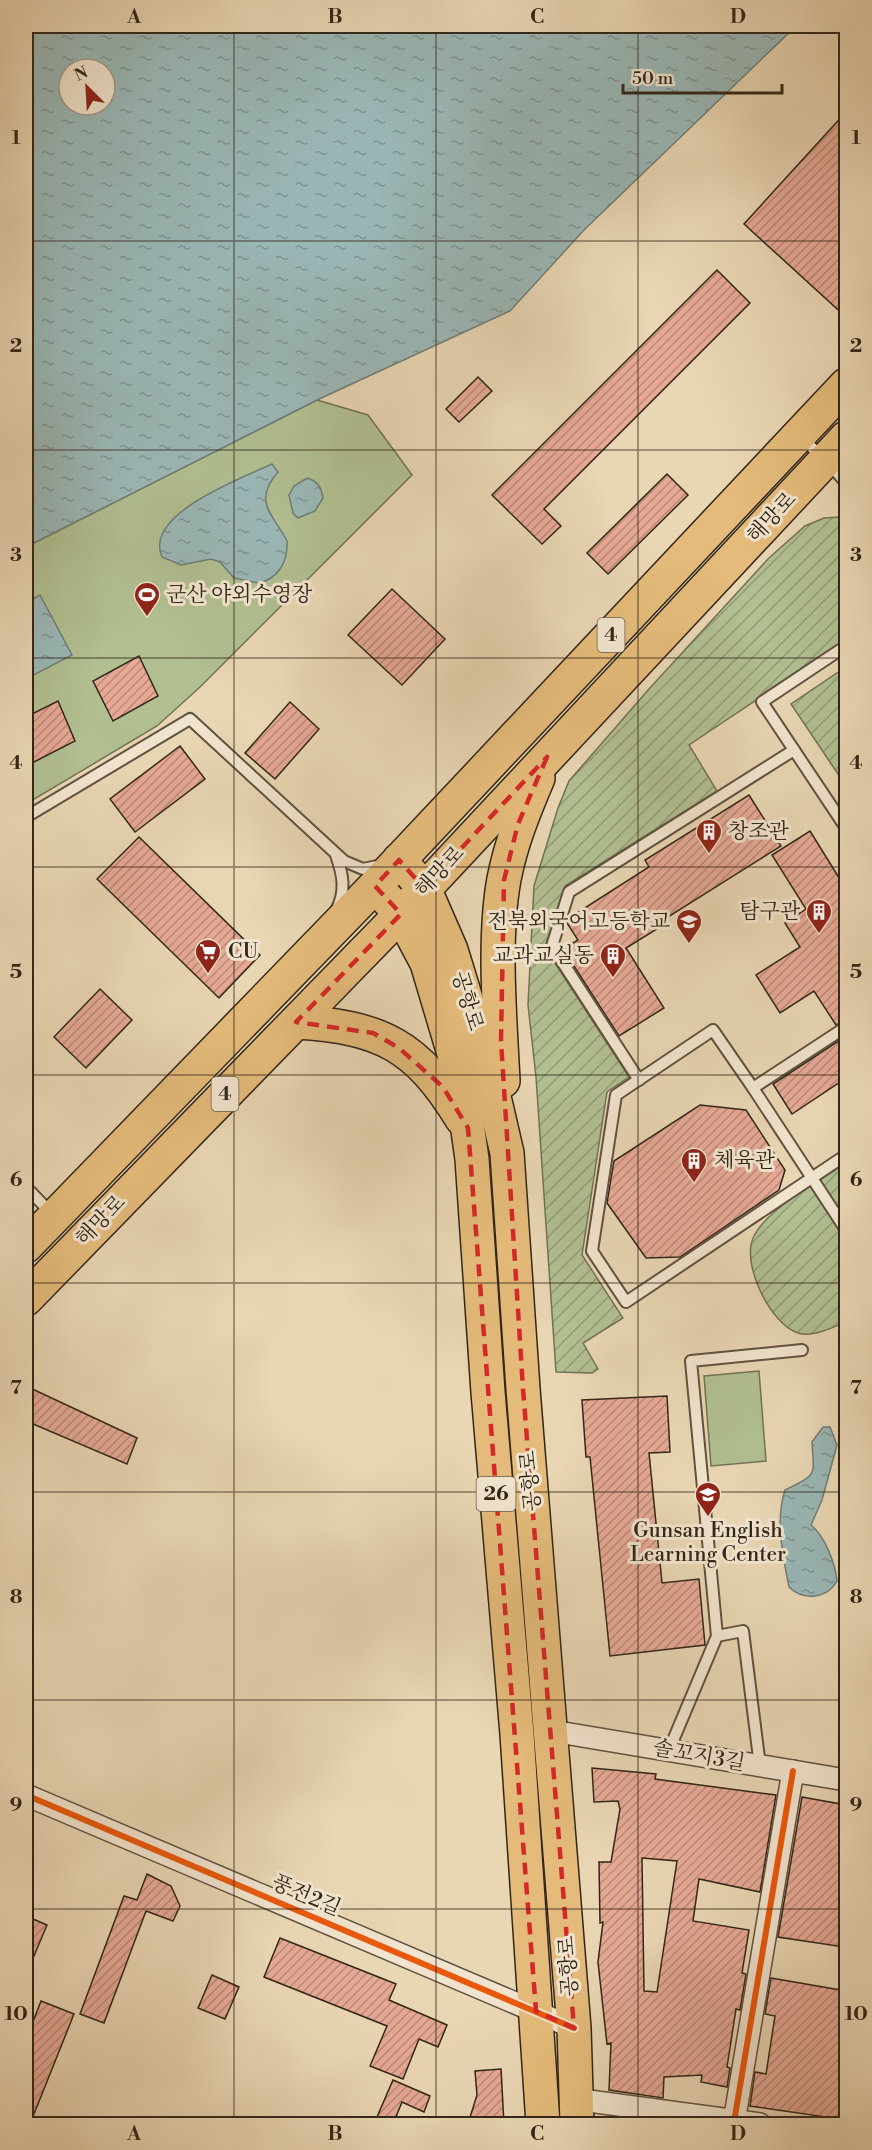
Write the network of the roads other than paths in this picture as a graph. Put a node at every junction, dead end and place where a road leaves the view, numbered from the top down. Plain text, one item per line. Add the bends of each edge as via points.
1 (846, 385) edge
2 (798, 436) junction
3 (840, 460) edge
4 (846, 646) edge
5 (794, 750) junction
6 (547, 758) junction
7 (26, 818) edge
8 (846, 828) edge
9 (335, 852) junction
10 (399, 860) junction
11 (375, 886) junction
12 (424, 888) junction
13 (401, 914) junction
14 (327, 935) junction
15 (296, 1022) junction
16 (846, 1026) edge
17 (639, 1080) junction
18 (753, 1088) junction
19 (468, 1128) junction
20 (507, 1153) junction
21 (846, 1155) edge
22 (812, 1178) junction
23 (26, 1187) edge
24 (54, 1216) junction
25 (846, 1230) edge
26 (26, 1246) edge
27 (26, 1299) edge
28 (802, 1350) dead end
29 (717, 1635) junction
30 (552, 1731) junction
31 (669, 1750) junction
32 (760, 1766) junction
33 (793, 1771) junction
34 (846, 1780) edge
35 (26, 1796) edge
36 (536, 2011) junction
37 (574, 2028) junction
38 (576, 2111) edge
39 (734, 2122) junction
40 (543, 2124) edge
41 (760, 2124) edge

1 - 2 main road, 해망로 / 4
2 - 3 lane
2 - 10 main road, 해망로 / 4
3 - 6 main road, 해망로 / 4
4 - 5 lane via 762,702
5 - 8 lane
5 - 17 lane via 569,892 552,945
6 - 12 main road, 해망로 / 4
6 - 20 main road, 26 via 518,824 504,880 500,936
7 - 9 lane via 190,719
9 - 10 lane via 352,866 363,869
9 - 14 lane via 343,876 342,896
10 - 11 main road, 해망로 / 4
10 - 12 main road, 공항로
11 - 13 main road, 공항로 / 26
11 - 14 main road, 해망로 / 4
12 - 13 main road, 해망로 / 4
12 - 20 main road, 공항로 via 454,961 488,1071
13 - 15 main road, 해망로 / 4
13 - 19 main road, 공항로 / 26 via 427,963 460,1074
14 - 24 main road, 해망로 / 4
15 - 19 main road via 339,1024 374,1033 399,1048 443,1088
15 - 27 main road, 해망로 / 4
16 - 18 lane
17 - 18 lane via 713,1030
17 - 22 lane via 616,1095 592,1251 627,1302
18 - 22 lane
19 - 36 main road, 공항로 / 26
20 - 30 main road, 공항로 / 26
21 - 22 lane
22 - 25 lane
23 - 24 lane, 해망로
24 - 26 main road, 해망로 / 4
28 - 29 lane via 691,1361
29 - 31 lane
29 - 32 lane via 743,1631
30 - 31 street, 솔꼬지3길
30 - 37 main road, 공항로 / 26
31 - 32 street, 솔꼬지3길
32 - 33 street, 솔꼬지3길
33 - 34 street, 솔꼬지3길
33 - 39 street
35 - 36 street, 풍전2길
36 - 37 street, 풍전2길
36 - 40 main road, 공항로 / 26
37 - 38 main road, 공항로 / 26
38 - 39 street
39 - 41 street

